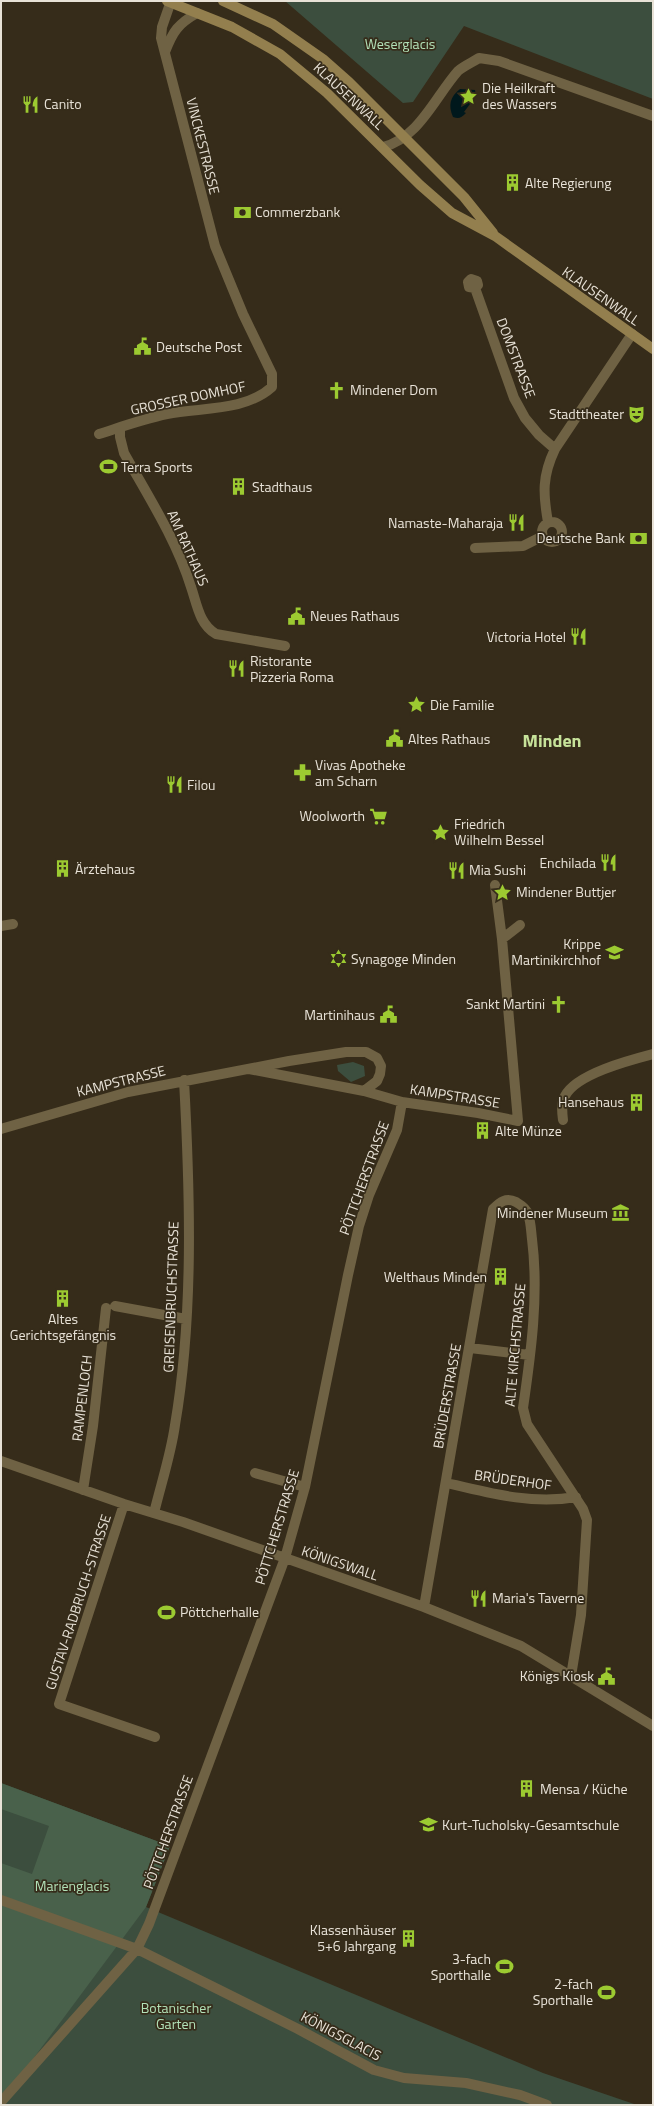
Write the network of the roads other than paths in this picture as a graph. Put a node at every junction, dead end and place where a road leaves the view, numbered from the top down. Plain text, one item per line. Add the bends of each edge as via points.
1 (169, 1) edge
2 (223, 1) edge
3 (197, 13) junction
4 (165, 52) junction
5 (653, 116) edge
6 (404, 138) junction
7 (383, 147) junction
8 (495, 236) junction
9 (215, 246) joint
10 (475, 288) dead end
11 (632, 334) junction
12 (653, 349) edge
13 (120, 428) junction
14 (99, 434) dead end
15 (555, 449) junction
16 (548, 522) junction
17 (543, 536) junction
18 (475, 548) dead end
19 (285, 646) dead end
20 (495, 886) dead end
21 (13, 924) dead end
22 (520, 925) dead end
23 (1, 926) edge
24 (502, 939) junction
25 (653, 1054) edge
26 (249, 1069) junction
27 (184, 1080) junction
28 (364, 1091) junction
29 (402, 1102) junction
30 (563, 1120) dead end
31 (1, 1128) edge
32 (510, 1199) joint
33 (186, 1319) junction
34 (470, 1348) junction
35 (530, 1355) junction
36 (1, 1462) edge
37 (255, 1473) dead end
38 (447, 1483) junction
39 (306, 1487) junction
40 (83, 1490) junction
41 (576, 1497) junction
42 (124, 1504) junction
43 (154, 1513) junction
44 (285, 1558) junction
45 (424, 1607) junction
46 (571, 1676) junction
47 (652, 1723) edge
48 (154, 1737) dead end
49 (1, 1900) edge
50 (137, 1949) junction
51 (1, 2102) edge
52 (546, 2105) edge

1 - 3 main road, KLAUSENWALL
1 - 4 street, VINCKESTRASSE via 162,27
2 - 6 main road, KLAUSENWALL via 273,24 301,42 349,82
3 - 4 street via 181,22
3 - 7 main road, KLAUSENWALL via 280,54 322,88
4 - 9 street, VINCKESTRASSE
5 - 6 street via 499,61 479,58 459,70 428,112
6 - 7 street
6 - 8 main road, KLAUSENWALL via 464,197
7 - 8 main road, KLAUSENWALL via 452,213
8 - 11 main road, KLAUSENWALL
9 - 13 street, GROSSER DOMHOF via 243,314 272,374 272,387 265,394 241,403 168,414
10 - 15 street, DOMSTRASSE via 514,398 525,418
11 - 12 main road, KLAUSENWALL
11 - 15 street
13 - 14 street, GROSSER DOMHOF
13 - 19 street, AM RATHAUS via 124,453 177,550 201,618 208,629 216,634
15 - 16 street via 545,478 544,497
16 - 17 street via 542,528
16 - 17 street via 559,524 561,535 553,542
17 - 18 street via 523,546
20 - 24 street
21 - 23 street
22 - 24 street
24 - 29 street, KAMPSTRASSE via 518,1121
25 - 30 street via 633,1059 577,1082 563,1101
26 - 27 street, KAMPSTRASSE
26 - 28 street, KAMPSTRASSE
26 - 28 street, KAMPSTRASSE via 333,1054 372,1054 381,1066 380,1074 377,1081
27 - 31 street, KAMPSTRASSE via 128,1092
27 - 33 street, GREISENBRUCHSTRASSE via 188,1241
28 - 29 street, KAMPSTRASSE
29 - 39 street, PÖTTCHERSTRASSE via 397,1130 369,1195 354,1248
32 - 34 street, BRÜDERSTRASSE via 500,1202 493,1209
32 - 35 street, ALTE KIRCHSTRASSE via 522,1205 528,1213 534,1252
33 - 40 street, RAMPENLOCH via 111,1307
33 - 43 street, GREISENBRUCHSTRASSE via 175,1426
34 - 35 street
34 - 38 street, BRÜDERSTRASSE
35 - 41 street, ALTE KIRCHSTRASSE via 523,1415
36 - 40 street, KÖNIGSWALL
37 - 39 street
38 - 41 street, BRÜDERHOF via 486,1493 541,1500
38 - 45 street, BRÜDERSTRASSE
39 - 44 street, PÖTTCHERSTRASSE
40 - 42 street, KÖNIGSWALL
41 - 46 street, ALTE KIRCHSTRASSE via 587,1520 581,1615
42 - 43 street, KÖNIGSWALL
42 - 48 street, GUSTAV-RADBRUCH-STRASSE via 59,1704
43 - 44 street, KÖNIGSWALL
44 - 45 street, KÖNIGSWALL
44 - 50 street, PÖTTCHERSTRASSE via 160,1896
45 - 46 street, KÖNIGSWALL via 521,1646
46 - 47 street, KÖNIGSWALL
49 - 50 street, KÖNIGSGLACIS
50 - 51 street
50 - 52 street, KÖNIGSGLACIS via 374,2070 404,2078 466,2083

